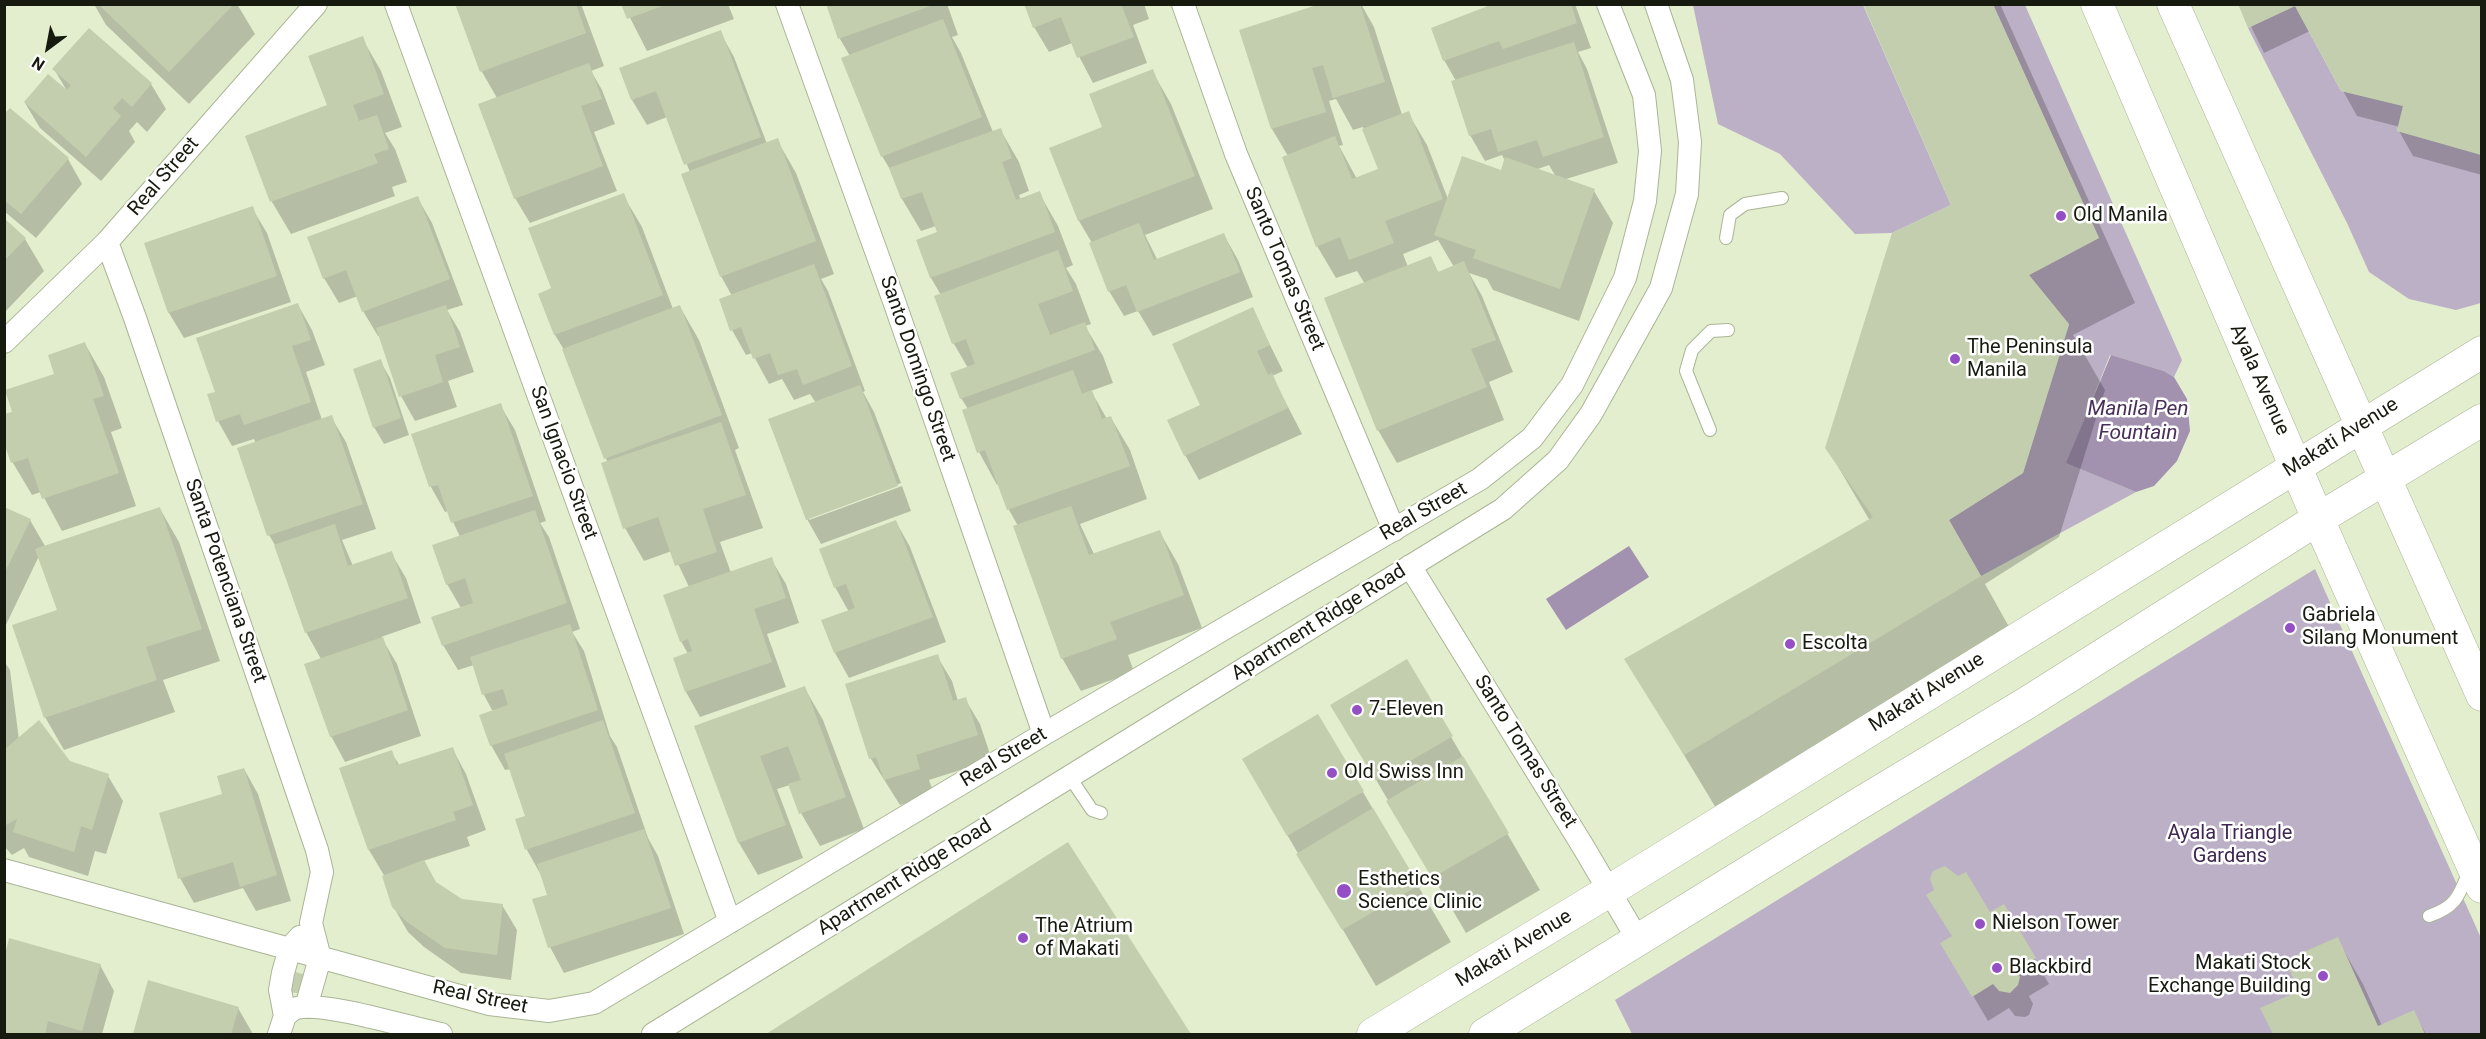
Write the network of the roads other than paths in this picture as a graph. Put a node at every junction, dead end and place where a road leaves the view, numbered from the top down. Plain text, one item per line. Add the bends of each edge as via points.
1 (316, 4) edge
2 (396, 4) edge
3 (787, 4) edge
4 (1183, 4) edge
5 (1608, 4) edge
6 (1656, 4) edge
7 (2097, 4) edge
8 (2173, 4) edge
9 (1782, 198) dead end
10 (1726, 238) dead end
11 (107, 242) junction
12 (1728, 330) dead end
13 (4, 342) edge
14 (2481, 352) edge
15 (2481, 420) edge
16 (2361, 424) junction
17 (1710, 430) dead end
18 (2296, 466) junction
19 (2386, 480) junction
20 (2318, 519) junction
21 (1394, 530) junction
22 (1410, 566) junction
23 (2481, 695) edge
24 (1044, 734) junction
25 (1069, 776) junction
26 (1101, 813) dead end
27 (4, 870) edge
28 (2476, 876) edge
29 (1610, 891) junction
30 (2429, 916) dead end
31 (730, 922) junction
32 (311, 923) junction
33 (1638, 940) junction
34 (290, 948) junction
35 (320, 958) junction
36 (290, 1019) edge
37 (441, 1035) edge
38 (653, 1035) edge
39 (1372, 1035) edge
40 (1485, 1035) edge

1 - 11 street, Real Street
2 - 31 street, San Ignacio Street
3 - 24 street, Santo Domingo Street
4 - 21 street, Santo Tomas Street via 1236,154
5 - 21 street, Real Street via 1644,96 1650,151 1645,201 1625,278 1572,385 1532,438 1480,479
6 - 22 street, Apartment Ridge Road via 1682,80 1690,142 1687,194 1661,288 1591,414 1558,460 1503,509
7 - 18 main road, Ayala Avenue
8 - 16 main road
9 - 10 lane via 1745,204 1730,215
11 - 13 street, Real Street
11 - 32 street, Santa Potenciana Street via 317,850 322,872
12 - 17 lane via 1711,331 1692,351 1686,371
14 - 16 main road, Makati Avenue
15 - 19 main road
16 - 18 main road, Makati Avenue
16 - 19 main road
18 - 20 main road, Ayala Avenue
18 - 29 main road, Makati Avenue
19 - 20 main road
19 - 23 main road
20 - 28 main road, Ayala Avenue
20 - 33 main road via 2025,704
21 - 24 street, Real Street
22 - 25 street, Apartment Ridge Road
22 - 29 street, Santo Tomas Street
24 - 31 street, Real Street
25 - 26 lane via 1092,810
25 - 38 street, Apartment Ridge Road
27 - 34 street, Real Street
28 - 30 lane via 2450,906
29 - 33 street, Santo Tomas Street
29 - 39 main road, Makati Avenue
31 - 35 street, Real Street via 594,1003 549,1011 489,1004
32 - 34 street, Santa Potenciana Street
32 - 35 street, Santa Potenciana Street
33 - 40 main road
34 - 35 street, Real Street
34 - 36 street, Santa Potenciana Street via 280,990
35 - 36 street
36 - 37 street via 332,1009

